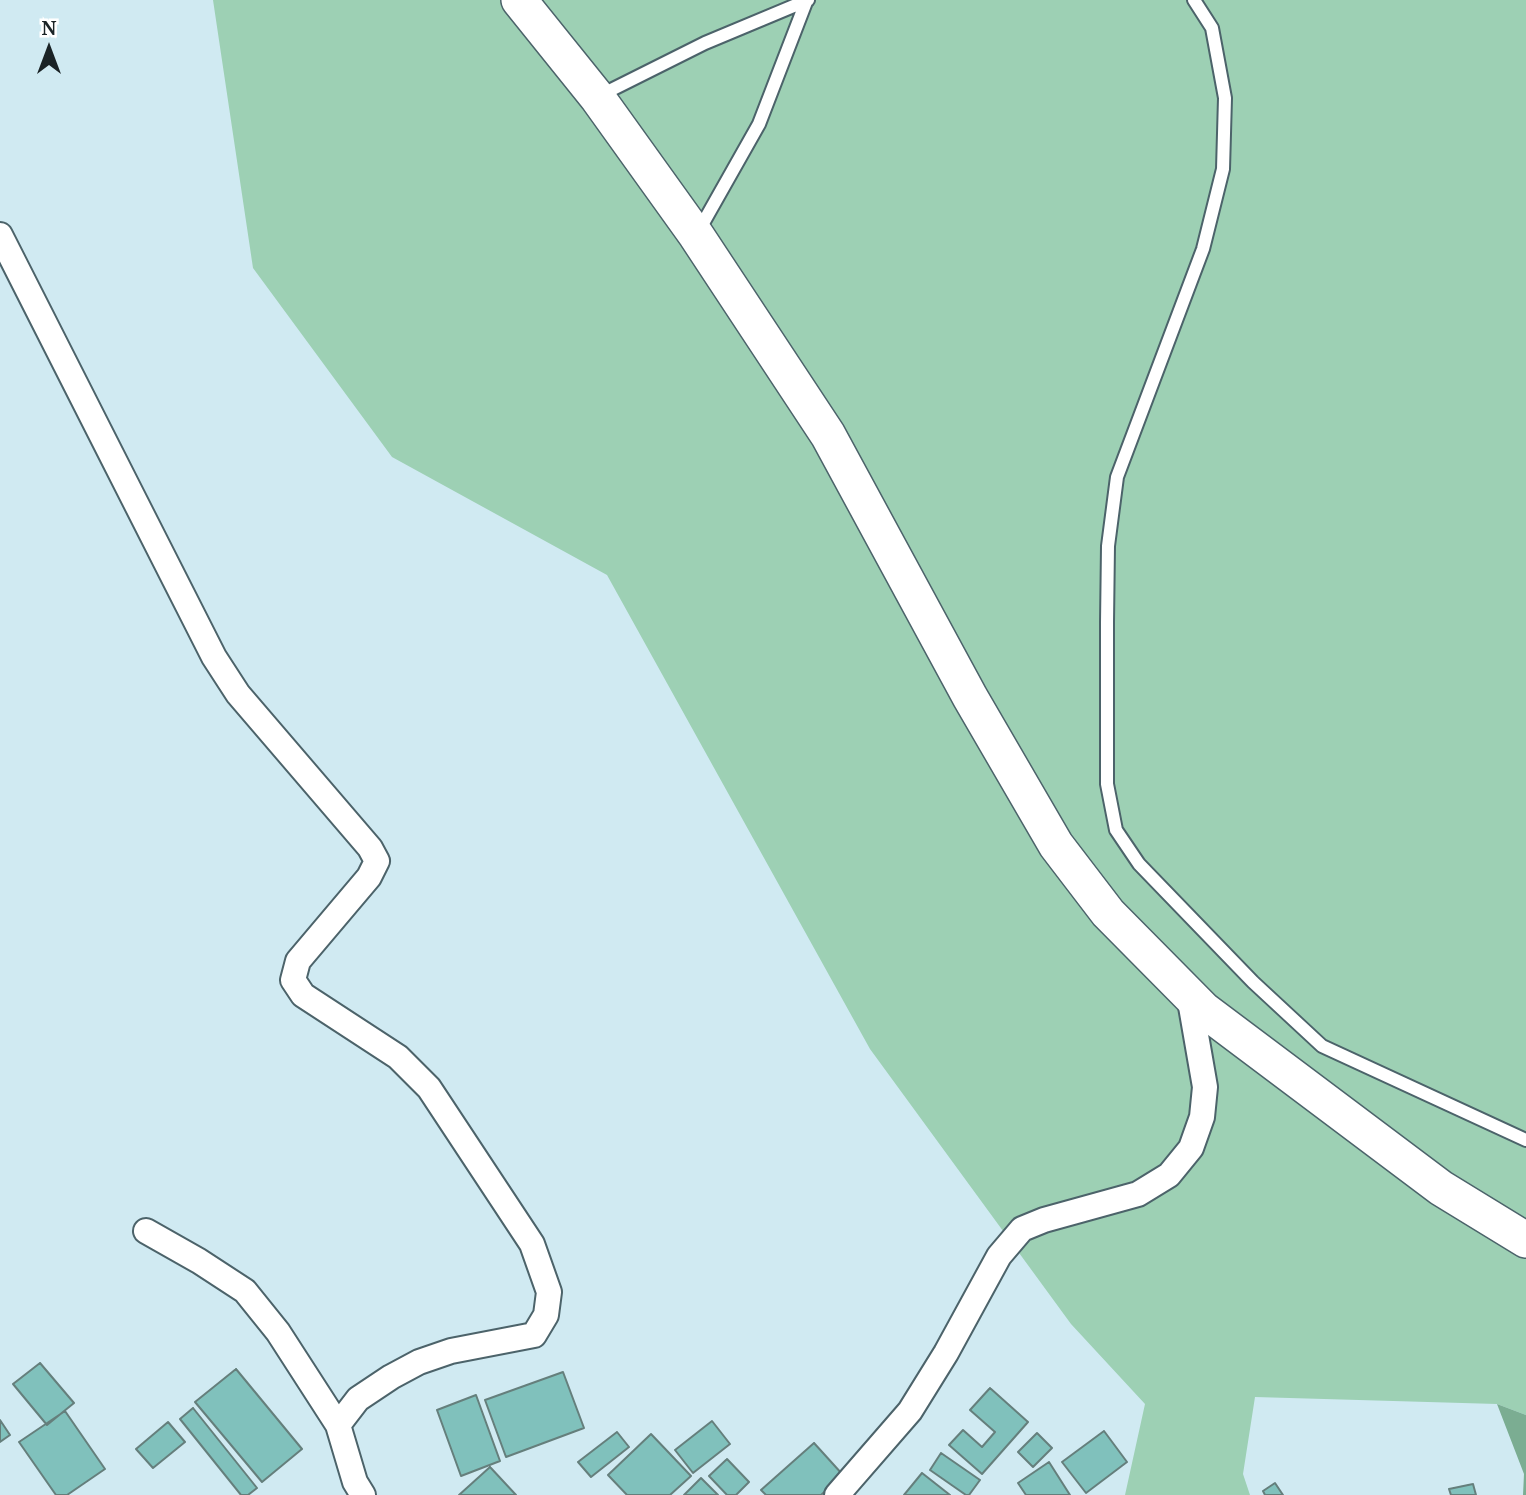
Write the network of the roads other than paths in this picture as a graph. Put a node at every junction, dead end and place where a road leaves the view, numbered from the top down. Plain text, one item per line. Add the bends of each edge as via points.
1 (519, 0) edge
2 (1194, 0) edge
3 (807, 1) edge
4 (597, 97) junction
5 (0, 235) edge
6 (696, 235) junction
7 (1189, 995) junction
8 (1526, 1140) edge
9 (146, 1231) dead end
10 (1526, 1240) edge
11 (338, 1425) junction
12 (363, 1495) edge
13 (837, 1495) edge

1 - 4 street
2 - 8 lane via 1212,28 1225,98 1223,169 1203,249 1117,477 1108,546 1107,622 1107,784 1116,830 1149,874 1322,1046
3 - 4 lane via 705,43
3 - 6 lane via 760,124
4 - 6 street
5 - 11 street via 215,657 238,694 377,861 369,877 299,961 293,980 303,995 398,1056 429,1088 532,1244 548,1292 546,1315 534,1335 419,1362 358,1399
6 - 7 street via 828,435 1056,845 1108,913
7 - 10 street via 1441,1188
7 - 13 street via 1205,1087 1202,1117 1191,1148 1169,1175 1138,1194 1022,1229 999,1256 910,1411
9 - 11 street via 245,1291 278,1332
11 - 12 street

